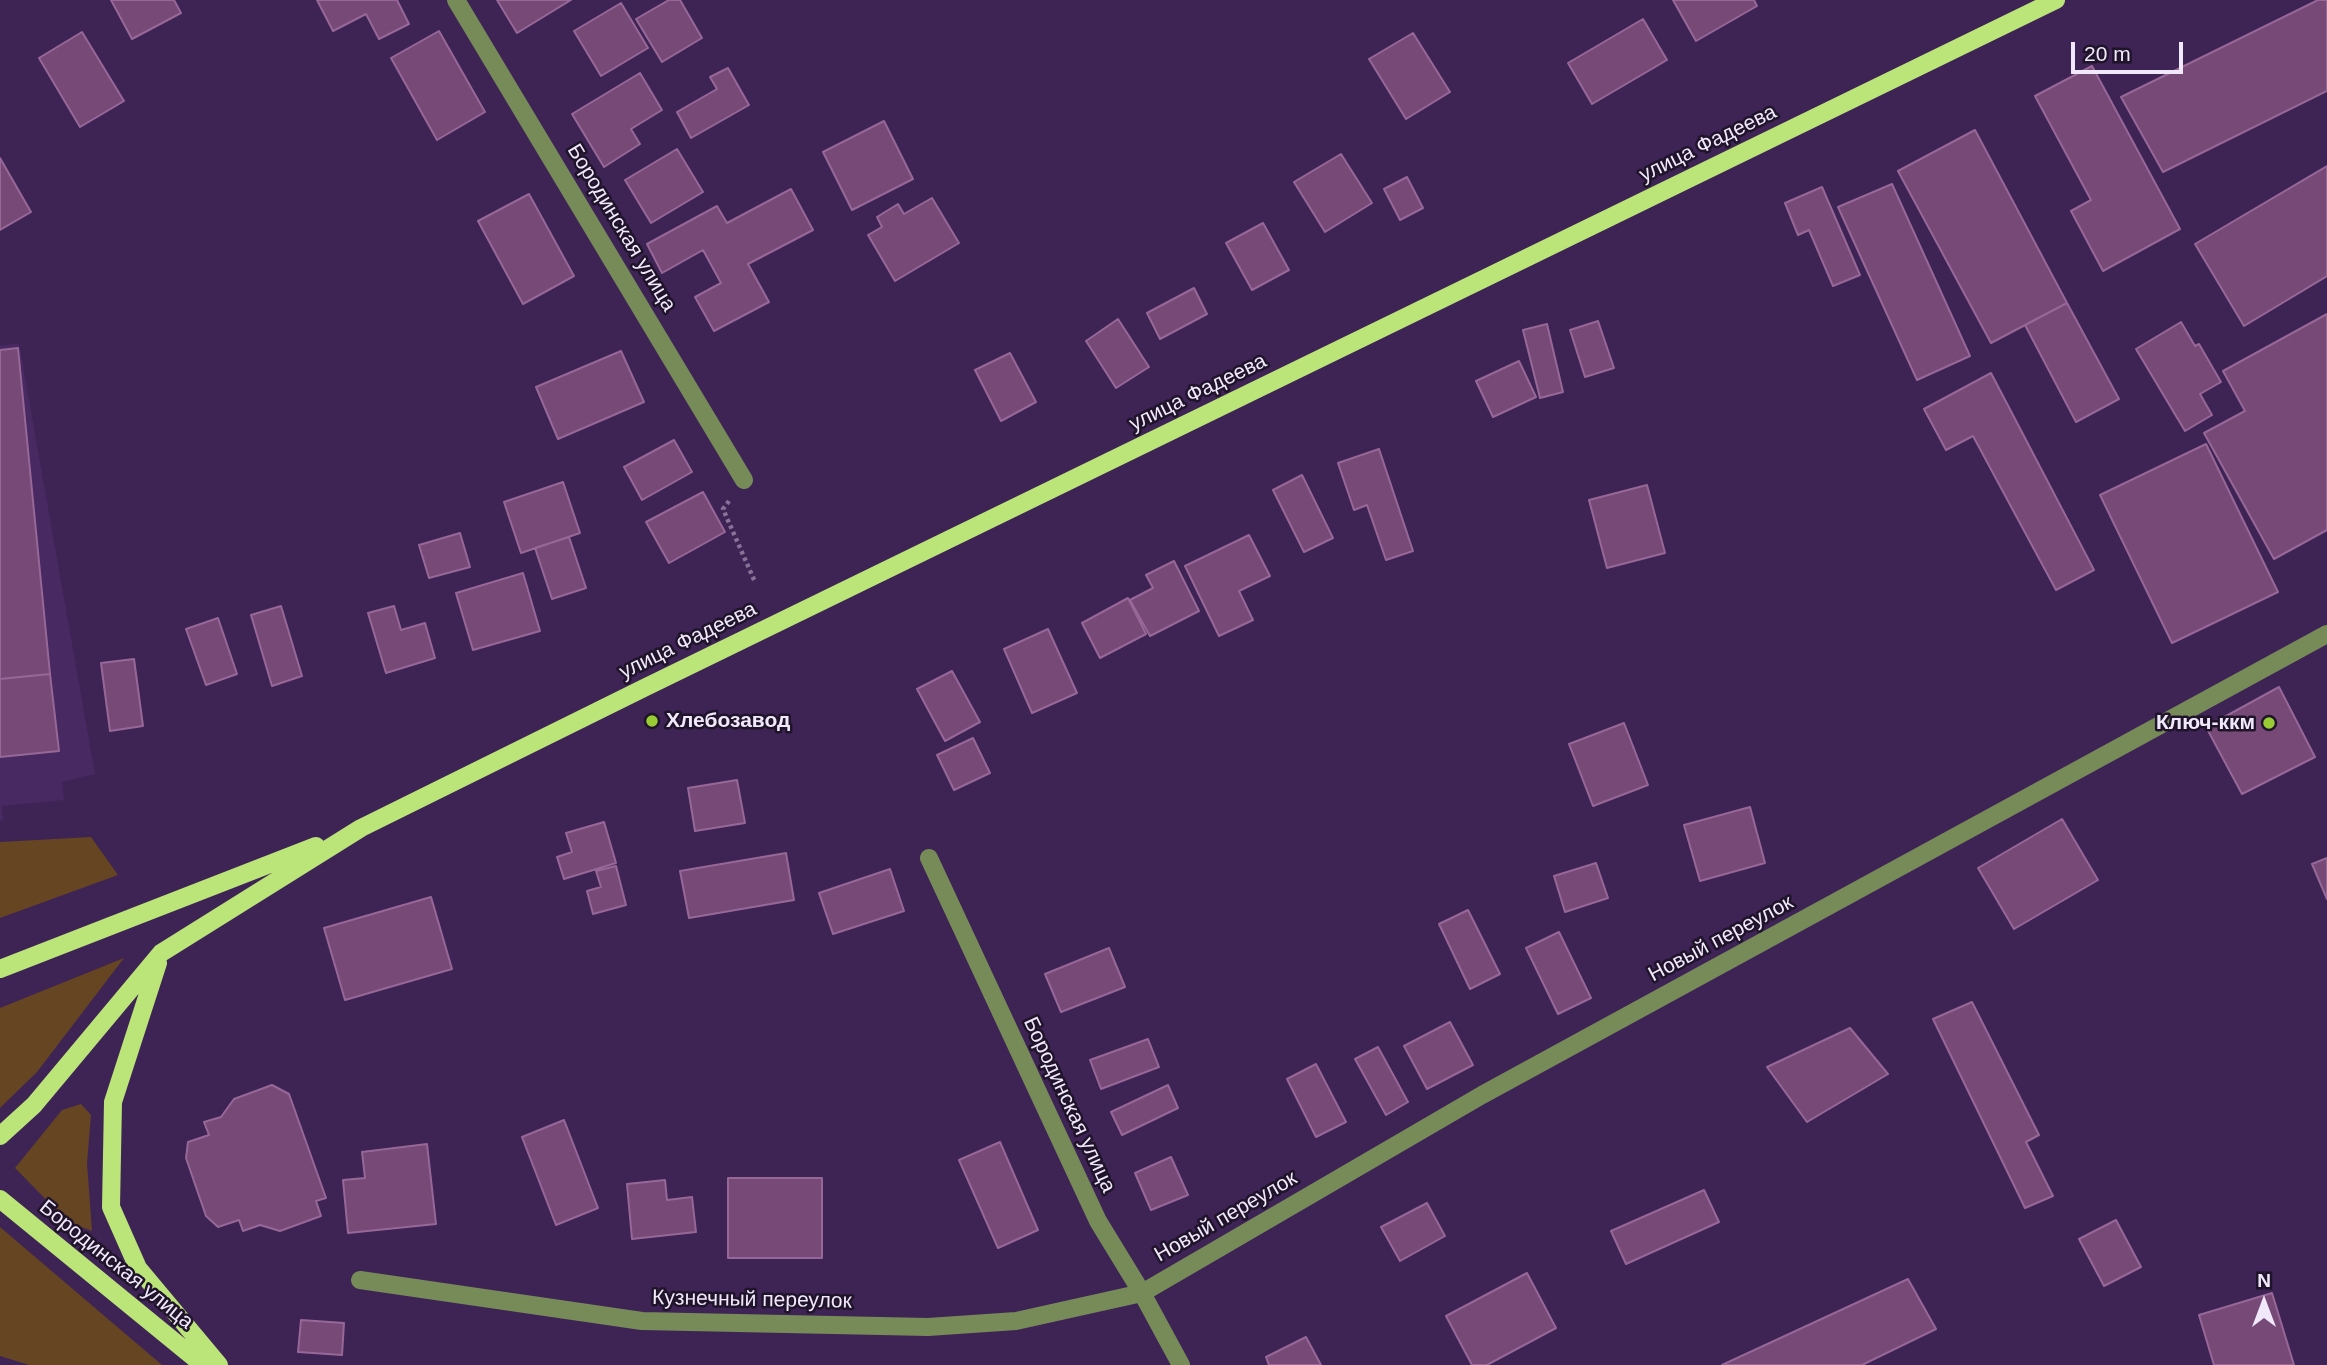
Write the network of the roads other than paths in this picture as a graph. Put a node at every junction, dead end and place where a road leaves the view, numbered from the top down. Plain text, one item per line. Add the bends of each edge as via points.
1 (456, 0) edge
2 (2056, 0) edge
3 (744, 480) road end
4 (2327, 634) edge
5 (361, 828) junction
6 (929, 858) dead end
7 (161, 953) junction
8 (0, 969) edge
9 (0, 1136) edge
10 (0, 1199) edge
11 (360, 1280) dead end
12 (1142, 1293) junction
13 (203, 1365) edge
14 (219, 1365) edge
15 (1181, 1365) edge

1 - 3 street, Бородинская улица
2 - 5 main road, улица Фадеева
4 - 12 street, Новый переулок via 1482,1095
5 - 7 main road
5 - 8 main road
6 - 12 street, Бородинская улица via 1098,1221
7 - 9 main road via 33,1105
7 - 14 main road via 113,1102 111,1207 138,1268
10 - 13 main road, Бородинская улица
11 - 12 street, Кузнечный переулок via 642,1321 928,1327 1016,1321
12 - 15 street, Бородинская улица

